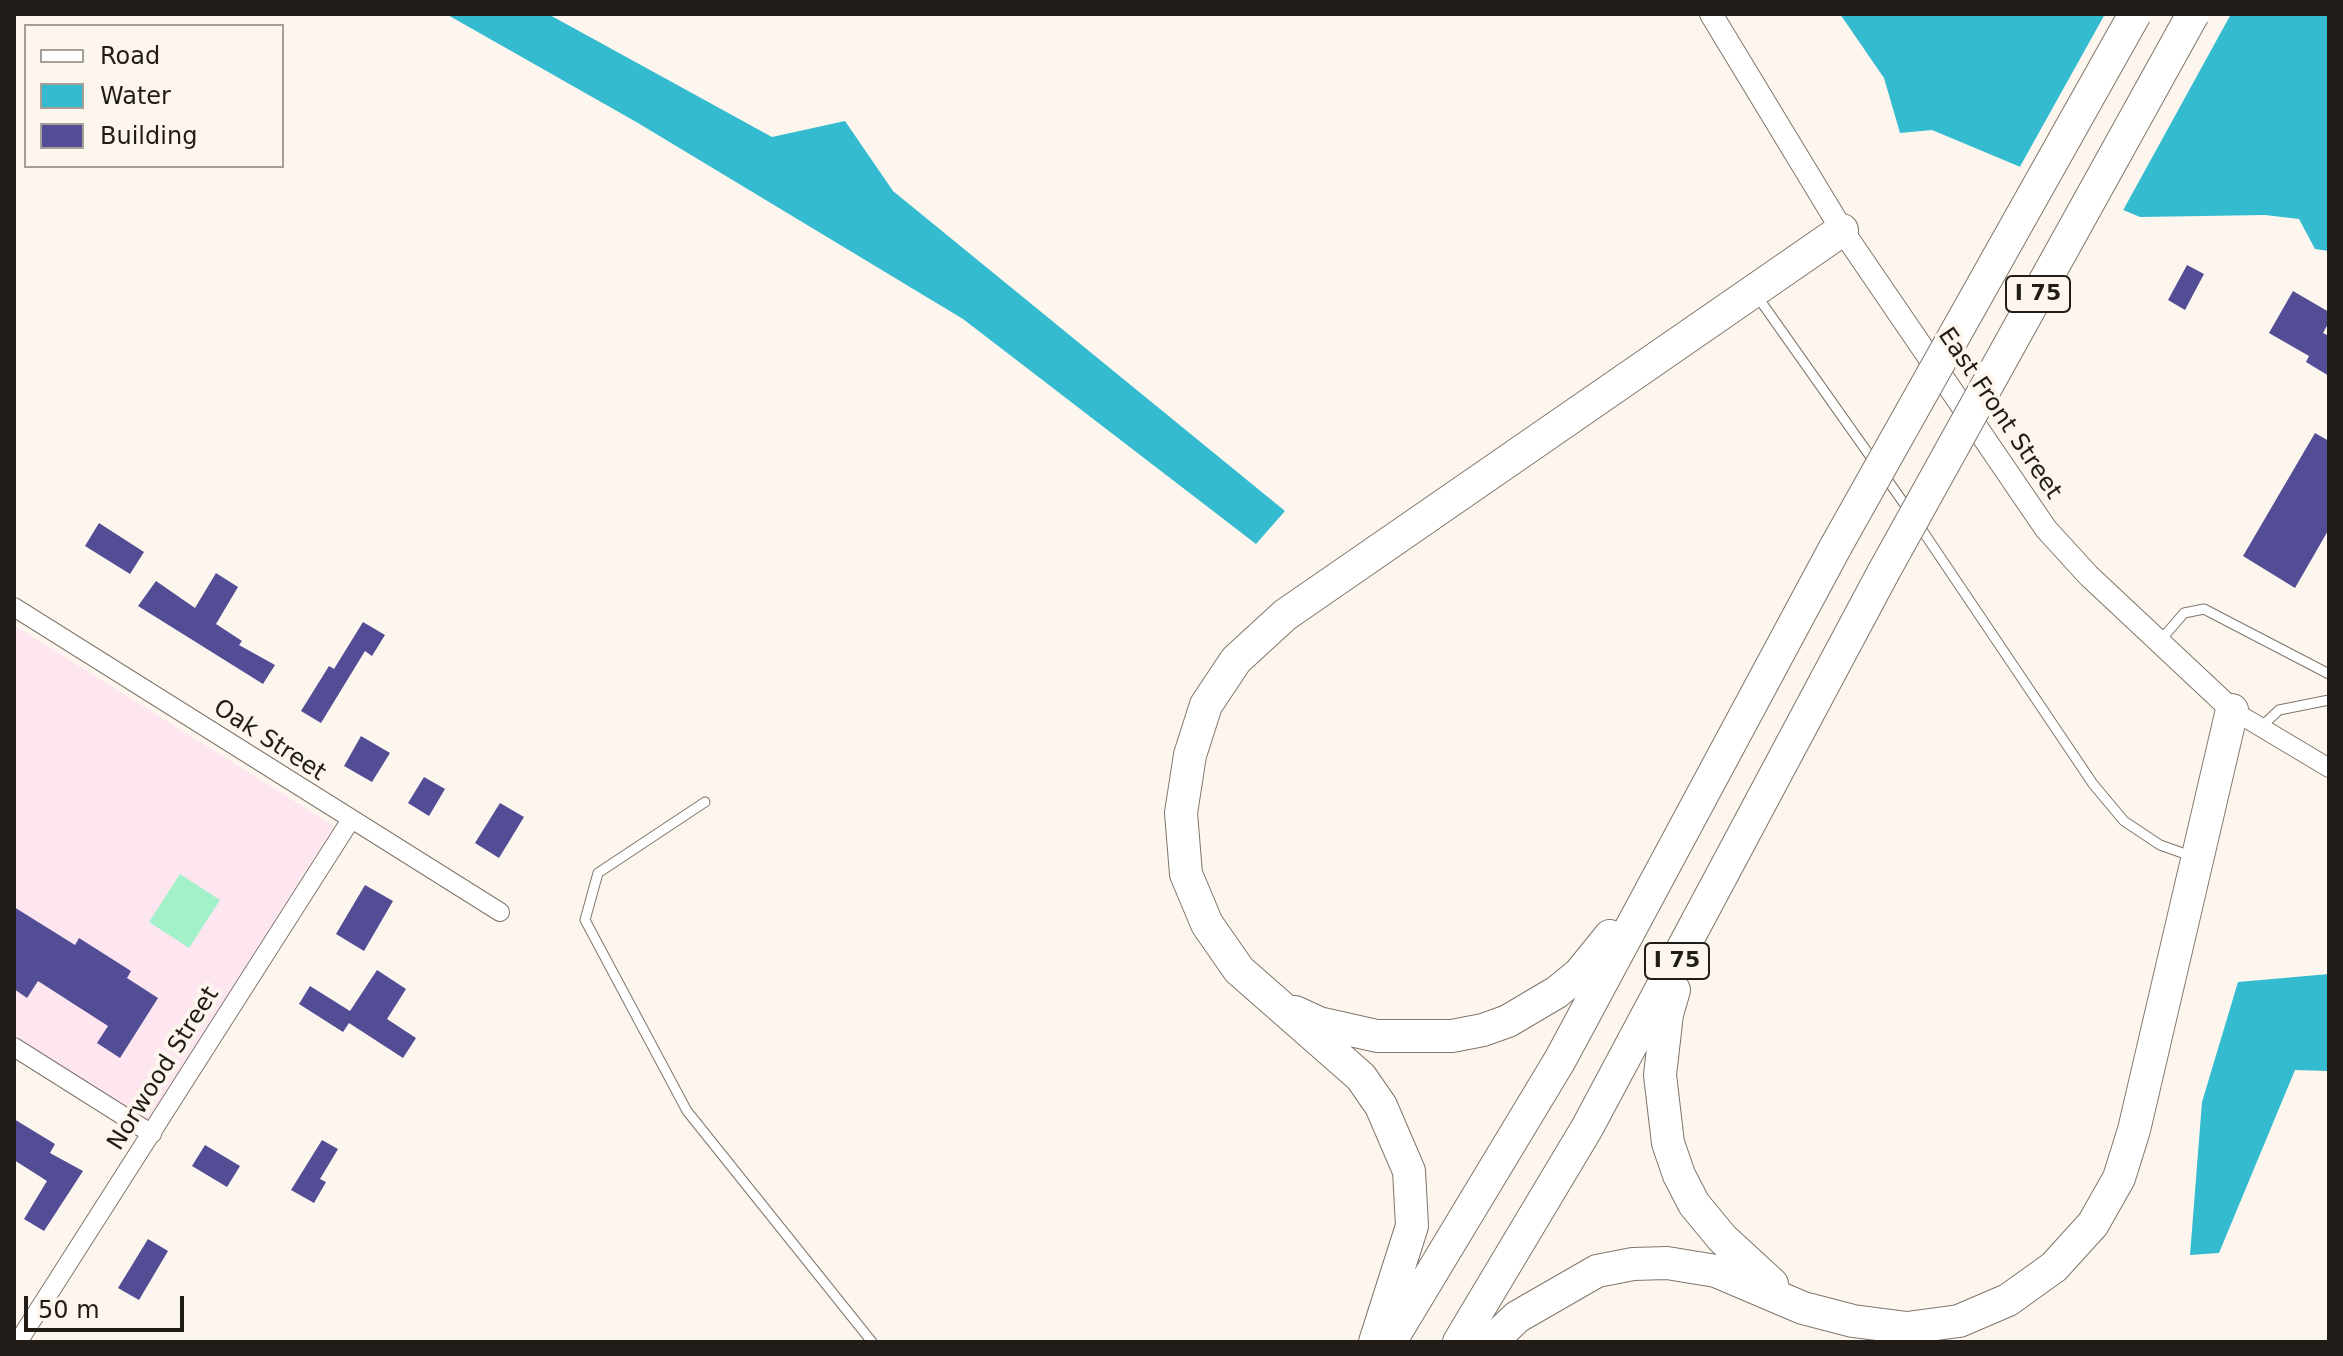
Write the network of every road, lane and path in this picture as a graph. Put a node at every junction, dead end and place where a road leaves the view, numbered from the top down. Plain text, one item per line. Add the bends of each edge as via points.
1 (1711, 14) edge
2 (2135, 14) edge
3 (2193, 14) edge
4 (1842, 230) junction
5 (1753, 289) junction
6 (14, 607) edge
7 (2159, 642) junction
8 (2329, 674) edge
9 (2329, 700) edge
10 (2232, 710) junction
11 (2261, 727) junction
12 (2329, 768) edge
13 (705, 802) dead end
14 (350, 821) junction
15 (1684, 827) junction
16 (2197, 858) junction
17 (1721, 880) junction
18 (500, 912) dead end
19 (1277, 1004) junction
20 (14, 1047) edge
21 (152, 1134) junction
22 (1803, 1308) junction
23 (18, 1342) edge
24 (872, 1342) edge
25 (1375, 1342) edge
26 (1390, 1342) edge
27 (1459, 1342) edge
28 (1491, 1342) edge

1 - 4 street, East Front Street
2 - 15 highway, I 75, bridge
3 - 17 highway, I 75, bridge via 1883,573
4 - 5 highway
4 - 7 street, East Front Street via 2046,529
5 - 16 lane via 2093,784 2124,821 2160,845
5 - 19 highway via 1285,615 1236,660 1206,705 1190,755 1181,813 1186,874 1207,924 1239,970
6 - 14 street, Oak Street
7 - 8 lane via 2184,613 2204,609
7 - 10 street, East Front Street
9 - 11 lane via 2279,710
10 - 11 street, East Front Street
10 - 16 highway
11 - 12 street, East Front Street
13 - 24 lane via 598,873 585,920 687,1111
14 - 18 street, Oak Street
14 - 21 street, Norwood Street
15 - 19 highway via 1580,973 1508,1021 1452,1036 1377,1036 1319,1023
15 - 26 highway, I 75 via 1560,1060
16 - 22 highway via 2134,1130 2119,1178 2093,1224 2054,1267 2020,1292 1959,1321 1907,1328
17 - 22 highway via 1667,1014 1660,1075 1668,1143 1694,1204
17 - 27 highway, I 75 via 1587,1128
19 - 25 highway via 1361,1077 1381,1106 1409,1171 1412,1226
20 - 21 street
21 - 23 street, Norwood Street
22 - 28 highway via 1716,1271 1633,1264 1597,1271 1517,1317

